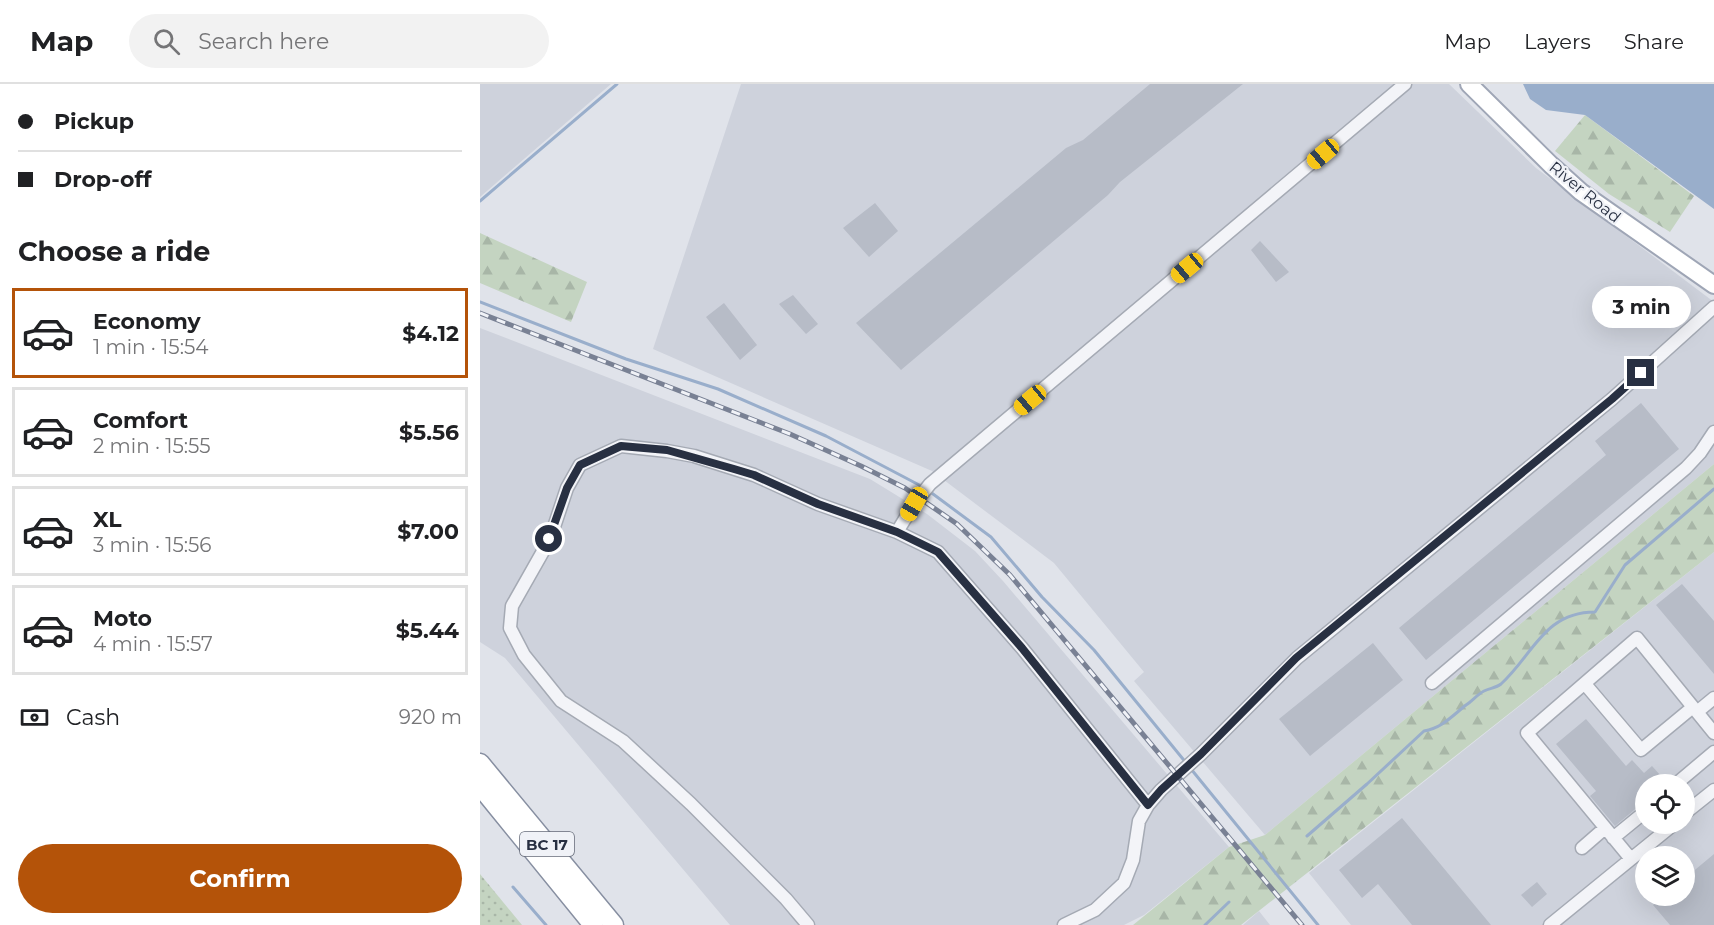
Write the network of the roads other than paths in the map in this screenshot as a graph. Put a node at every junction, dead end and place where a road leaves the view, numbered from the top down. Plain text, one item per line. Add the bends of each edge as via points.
1 (1405, 84) edge
2 (1469, 84) edge
3 (1714, 285) edge
4 (1714, 306) edge
5 (1714, 432) edge
6 (897, 532) junction
7 (1432, 683) dead end
8 (1585, 684) junction
9 (1714, 698) edge
10 (1695, 710) junction
11 (1714, 733) edge
12 (1714, 752) edge
13 (480, 763) edge
14 (1688, 774) edge
15 (480, 786) edge
16 (1714, 790) edge
17 (1148, 805) junction
18 (1695, 805) edge
19 (1635, 820) edge
20 (1605, 828) junction
21 (1662, 834) edge
22 (1613, 838) junction
23 (1582, 848) dead end
24 (1631, 859) junction
25 (592, 925) edge
26 (614, 925) edge
27 (808, 925) edge
28 (1064, 925) edge
29 (1550, 925) edge

1 - 6 street via 927,488
2 - 3 main road, River Road via 1581,192
4 - 17 street via 1612,399 1296,658
5 - 7 street via 1686,468
6 - 17 street via 938,552 1022,648
6 - 27 street via 818,504 754,475 667,450 621,446 580,465 567,488 549,539 512,606 510,628 524,655 561,701 622,741 691,804
8 - 10 street via 1641,750
8 - 10 street via 1637,638
8 - 20 street via 1527,733
9 - 10 street
10 - 11 street
12 - 14 street
13 - 26 highway, BC 17
15 - 25 highway, BC 17
16 - 18 street
17 - 28 street via 1124,883 1095,910
19 - 22 street
20 - 22 street
20 - 23 street
21 - 24 street
22 - 24 street
24 - 29 street

